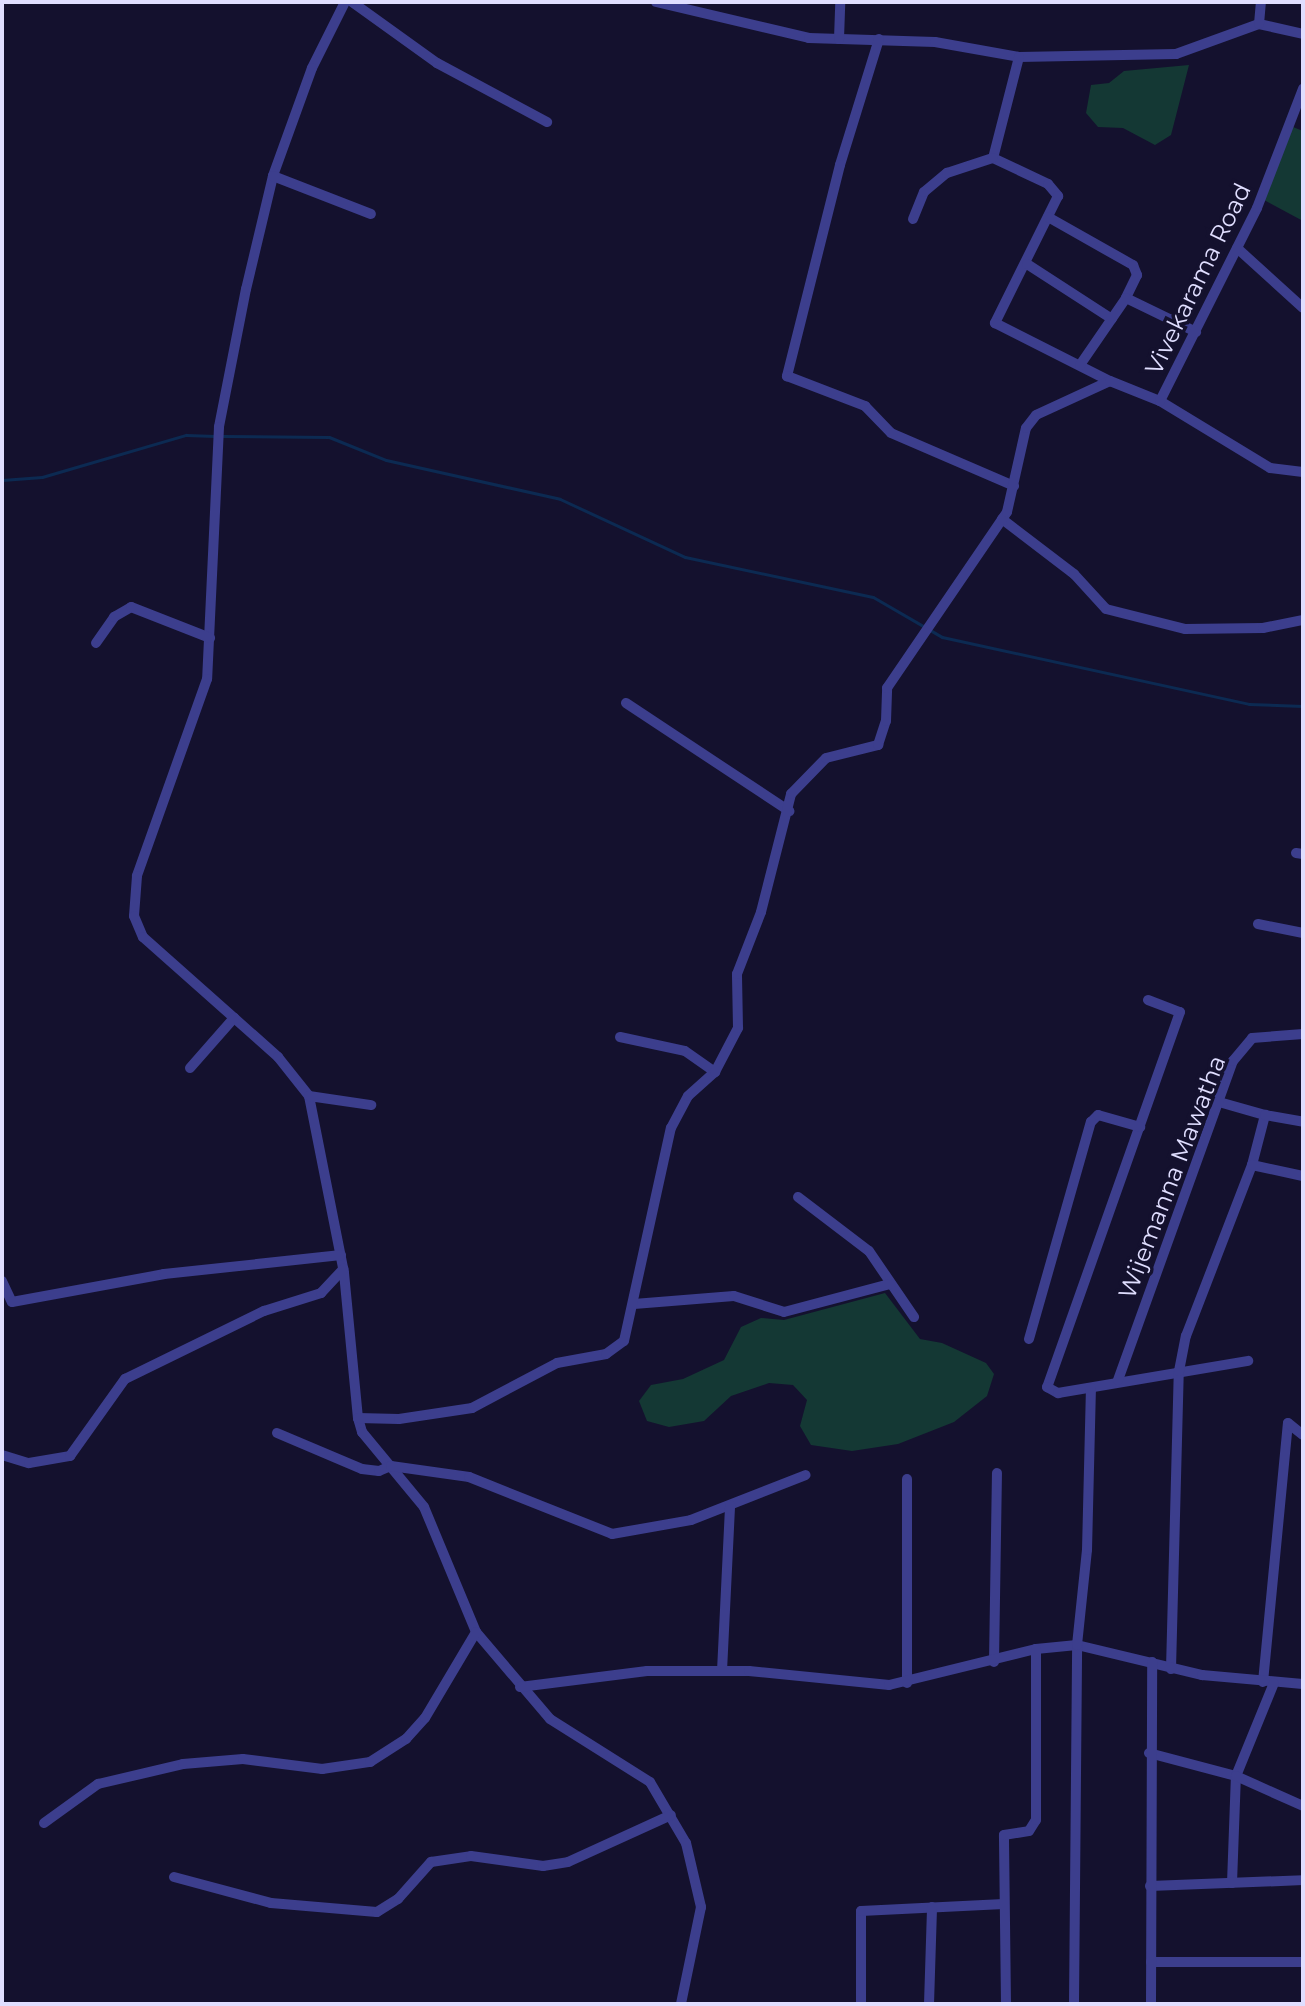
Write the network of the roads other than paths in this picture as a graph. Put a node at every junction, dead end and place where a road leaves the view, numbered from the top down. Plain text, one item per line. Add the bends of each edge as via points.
1 (345, 2) edge
2 (352, 2) edge
3 (656, 2) edge
4 (840, 2) edge
5 (1261, 2) edge
6 (1259, 24) junction
7 (1303, 34) edge
8 (839, 39) junction
9 (879, 39) junction
10 (1019, 57) junction
11 (1303, 89) edge
12 (547, 122) dead end
13 (993, 158) junction
14 (273, 176) junction
15 (371, 214) dead end
16 (1048, 217) junction
17 (913, 219) dead end
18 (1237, 248) junction
19 (1027, 264) junction
20 (1126, 298) junction
21 (1303, 308) edge
22 (1112, 319) junction
23 (1196, 332) junction
24 (1080, 365) junction
25 (1110, 381) junction
26 (1160, 401) junction
27 (1303, 472) edge
28 (1014, 486) junction
29 (1002, 519) junction
30 (1303, 620) edge
31 (210, 638) junction
32 (96, 643) dead end
33 (626, 703) dead end
34 (789, 811) junction
35 (1258, 924) dead end
36 (1303, 933) edge
37 (1148, 1000) dead end
38 (234, 1018) junction
39 (1303, 1034) edge
40 (620, 1037) dead end
41 (190, 1068) dead end
42 (715, 1072) junction
43 (309, 1096) junction
44 (1219, 1102) junction
45 (371, 1105) dead end
46 (1265, 1115) junction
47 (1303, 1122) edge
48 (1140, 1127) junction
49 (1252, 1165) junction
50 (1303, 1176) edge
51 (798, 1197) dead end
52 (341, 1255) junction
53 (343, 1269) junction
54 (2, 1281) edge
55 (890, 1284) junction
56 (634, 1304) junction
57 (914, 1317) dead end
58 (1029, 1339) dead end
59 (1248, 1361) dead end
60 (1179, 1371) junction
61 (1118, 1380) junction
62 (1091, 1388) junction
63 (358, 1418) junction
64 (277, 1433) dead end
65 (1303, 1435) edge
66 (2, 1455) edge
67 (391, 1466) junction
68 (997, 1473) dead end
69 (806, 1475) dead end
70 (907, 1479) dead end
71 (730, 1505) junction
72 (476, 1632) junction
73 (1077, 1645) junction
74 (1036, 1649) junction
75 (994, 1662) junction
76 (1152, 1662) junction
77 (1171, 1669) junction
78 (722, 1671) junction
79 (907, 1683) junction
80 (1269, 1683) junction
81 (1303, 1684) edge
82 (520, 1687) junction
83 (1149, 1753) junction
84 (1236, 1776) junction
85 (1303, 1806) edge
86 (671, 1815) junction
87 (44, 1823) dead end
88 (174, 1877) dead end
89 (1303, 1880) edge
90 (1232, 1883) junction
91 (1150, 1886) junction
92 (1004, 1904) junction
93 (932, 1907) junction
94 (1151, 1962) junction
95 (1303, 1962) edge
96 (681, 2004) edge
97 (861, 2004) edge
98 (929, 2004) edge
99 (1006, 2004) edge
100 (1074, 2004) edge
101 (1151, 2004) edge

1 - 14 street via 312,68
2 - 12 street via 437,63
3 - 8 street via 809,38
4 - 8 street
5 - 6 street
6 - 7 street
6 - 10 street via 1176,54
8 - 9 street
9 - 10 street via 935,42
9 - 28 street via 840,165 787,376 865,406 891,433
10 - 13 street
11 - 18 street, Vivekarama Road
13 - 16 street via 1048,184 1058,196
13 - 17 street via 947,173 924,192
14 - 15 street
14 - 31 street via 219,427
16 - 19 street
16 - 20 street via 1133,265 1137,275
18 - 21 street
18 - 23 street, Vivekarama Road
19 - 22 street
19 - 24 street via 995,323
20 - 22 street
20 - 23 street
22 - 24 street
23 - 26 street, Vivekarama Road
24 - 25 street
25 - 26 street, Vivekarama Road
25 - 28 street, Vivekarama Road via 1036,415 1026,428
26 - 27 street via 1270,468
28 - 29 street, Vivekarama Road
29 - 30 street via 1074,574 1106,609 1185,629 1263,628
29 - 34 street, Vivekarama Road via 887,688 886,721 878,745 826,758 791,794
31 - 32 street via 131,607 114,617
31 - 38 street via 207,679 133,900 143,937
33 - 34 street
34 - 42 street, Vivekarama Road via 761,912 737,974 738,1028
35 - 36 street
37 - 48 street via 1180,1012
38 - 41 street
38 - 43 street via 278,1057
39 - 44 street, Wijemanna Mawatha via 1252,1038 1233,1061
40 - 42 street via 685,1051
42 - 56 street, Vivekarama Road via 688,1096 671,1128 645,1228
43 - 45 street
43 - 52 street
44 - 46 street
44 - 61 street, Wijemanna Mawatha
46 - 47 street
46 - 49 street
48 - 58 street via 1098,1115 1091,1122
48 - 62 street via 1047,1387 1058,1393
49 - 50 street
49 - 60 street via 1186,1336
51 - 55 street via 852,1234
52 - 53 street
52 - 54 street via 164,1274 12,1302
53 - 63 street
53 - 66 street via 321,1293 264,1311 125,1379 70,1456 29,1463
55 - 56 street via 784,1312 734,1296
55 - 57 street
56 - 63 street, Vivekarama Road via 624,1341 606,1354 557,1363 472,1408 399,1419
59 - 60 street
60 - 61 street
60 - 77 street
61 - 62 street
62 - 73 street via 1087,1550
63 - 67 street via 362,1432
64 - 67 street via 362,1469
65 - 80 street via 1288,1423
67 - 71 street via 469,1477 612,1534 691,1520
67 - 72 street via 424,1507
68 - 75 street
69 - 71 street
70 - 79 street
71 - 78 street
72 - 82 street
72 - 87 street via 425,1718 406,1739 370,1762 293,1769 243,1759 183,1764 98,1784
73 - 74 street
73 - 76 street
73 - 100 street
74 - 75 street
74 - 92 street via 1036,1820 1029,1831 1004,1835
75 - 79 street
76 - 77 street
76 - 83 street
77 - 80 street
78 - 79 street
78 - 82 street via 647,1671
80 - 81 street
80 - 84 street
82 - 86 street via 550,1719 650,1782
83 - 84 street
83 - 91 street
84 - 85 street
84 - 90 street
86 - 88 street via 568,1862 543,1866 471,1856 431,1862 398,1899 377,1912 271,1903
86 - 96 street via 697,1876 701,1907
89 - 90 street
90 - 91 street
91 - 94 street
92 - 93 street
92 - 99 street
93 - 97 street via 861,1911
93 - 98 street
94 - 95 street
94 - 101 street

